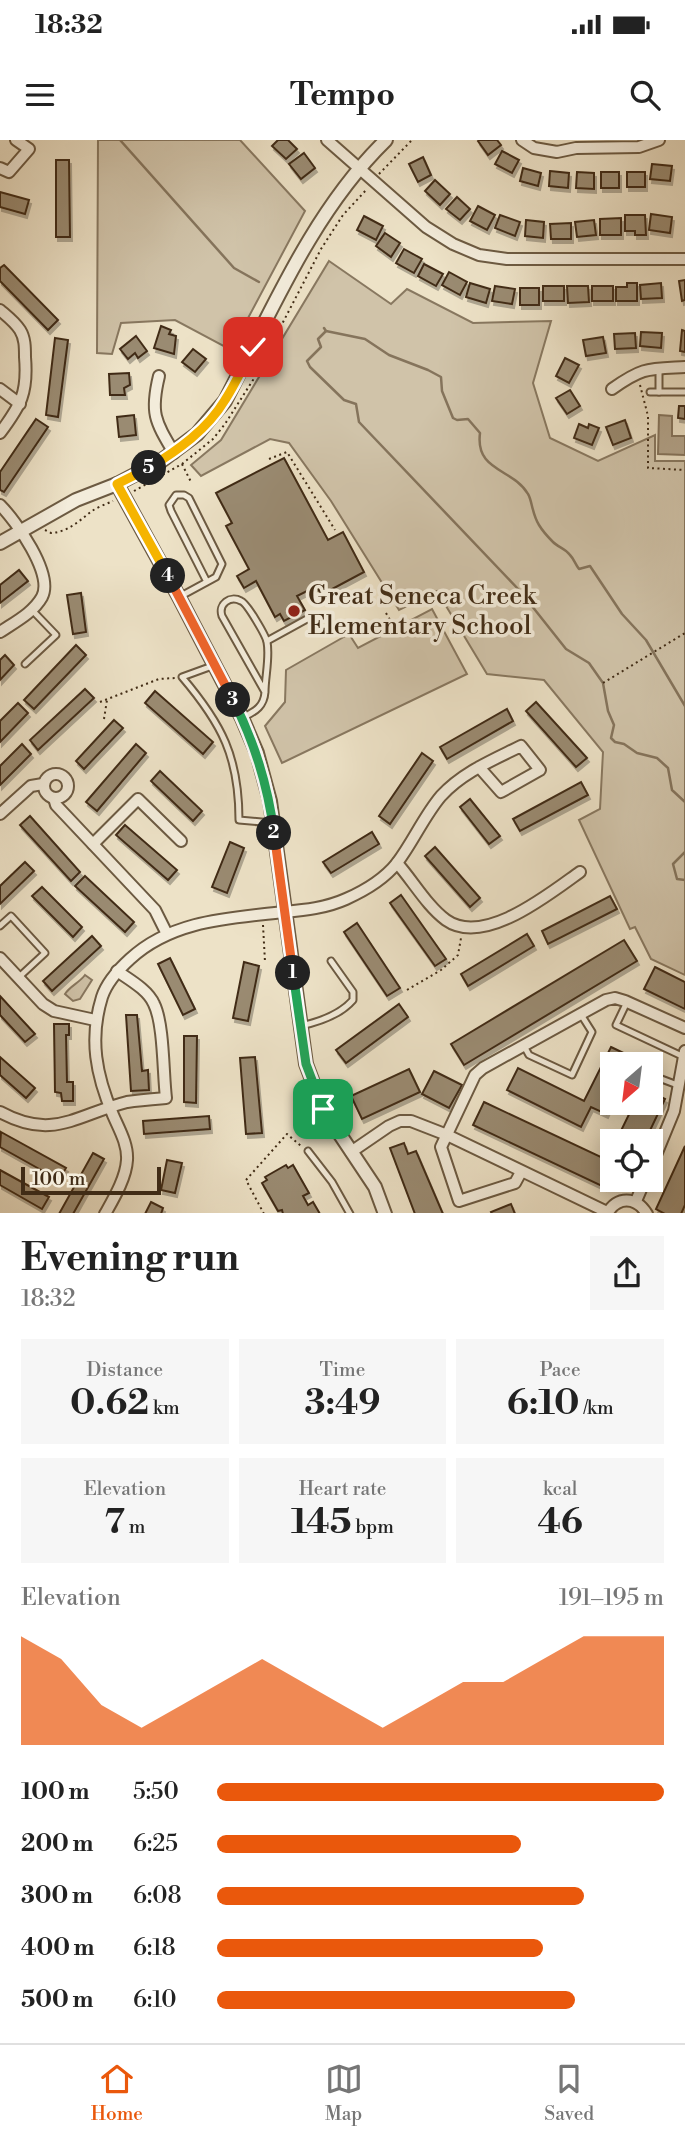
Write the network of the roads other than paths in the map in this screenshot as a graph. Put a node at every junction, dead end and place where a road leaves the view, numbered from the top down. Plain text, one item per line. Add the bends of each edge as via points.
1 (16, 140) edge
2 (327, 140) edge
3 (386, 140) edge
4 (522, 140) edge
5 (659, 140) edge
6 (595, 144) edge
7 (361, 167) junction
8 (0, 168) edge
9 (685, 259) edge
10 (0, 310) edge
11 (685, 367) edge
12 (659, 368) junction
13 (159, 376) dead end
14 (0, 389) edge
15 (612, 389) dead end
16 (650, 391) dead end
17 (659, 392) junction
18 (685, 392) edge
19 (20, 404) junction
20 (0, 433) edge
21 (174, 453) junction
22 (117, 484) junction
23 (0, 505) edge
24 (20, 530) junction
25 (0, 543) edge
26 (207, 582) junction
27 (179, 597) junction
28 (32, 610) junction
29 (307, 619) dead end
30 (0, 632) edge
31 (267, 641) junction
32 (24, 664) dead end
33 (215, 665) junction
34 (265, 692) junction
35 (242, 718) junction
36 (479, 767) junction
37 (43, 784) junction
38 (54, 798) junction
39 (0, 814) edge
40 (272, 823) junction
41 (181, 841) dead end
42 (93, 844) junction
43 (397, 863) junction
44 (580, 872) dead end
45 (284, 912) junction
46 (0, 926) edge
47 (167, 934) junction
48 (0, 958) edge
49 (331, 961) dead end
50 (117, 971) junction
51 (18, 978) junction
52 (627, 1002) junction
53 (580, 1013) junction
54 (95, 1020) junction
55 (300, 1026) junction
56 (685, 1028) edge
57 (523, 1044) junction
58 (685, 1054) edge
59 (663, 1079) edge
60 (683, 1086) edge
61 (110, 1108) junction
62 (0, 1112) edge
63 (447, 1135) junction
64 (663, 1138) edge
65 (308, 1151) road end
66 (351, 1152) junction
67 (521, 1172) junction
68 (640, 1192) edge
69 (636, 1201) junction
70 (105, 1213) edge
71 (350, 1213) edge
72 (385, 1213) edge
73 (607, 1213) edge
74 (647, 1213) edge

1 - 8 street via 29,149 9,172
2 - 7 street
3 - 7 street
4 - 6 street via 545,151
5 - 6 street via 639,147
7 - 9 street via 426,228 480,255
7 - 21 street via 321,222 225,401
10 - 19 street via 24,340 27,379
11 - 12 street
12 - 15 street via 637,372
12 - 17 lane
13 - 21 street via 154,411
14 - 19 street
16 - 17 lane
17 - 18 lane
19 - 20 street
21 - 22 street
22 - 24 street
22 - 27 street
23 - 24 street
24 - 25 street
24 - 28 street via 44,575 43,595
26 - 26 lane via 221,571 221,558 189,498 176,495 169,505
26 - 27 lane
27 - 33 street
28 - 30 street
28 - 32 lane via 56,635
29 - 31 lane
31 - 34 lane
31 - 34 lane via 244,602 237,599 222,604 225,623
33 - 35 street
33 - 40 lane via 182,677 222,730 230,752 239,820
34 - 35 lane via 261,706
35 - 40 street via 257,753
36 - 36 street via 521,746 541,770 501,792
36 - 43 street via 440,797
37 - 38 street
37 - 38 street via 52,774 66,778 66,792
37 - 39 street via 31,786
38 - 42 street via 56,806
40 - 45 street
41 - 42 street via 138,799
42 - 47 street via 155,910
43 - 44 street via 444,919 471,929 536,904
43 - 45 street via 346,899 316,909
45 - 47 street via 209,920
45 - 55 street
46 - 51 lane via 11,916 46,953
47 - 50 street
48 - 51 street
49 - 55 lane via 353,1000 316,1023
50 - 54 street
50 - 61 street via 154,1003 166,1098
51 - 54 street via 54,1012
52 - 53 street via 606,1000
52 - 56 street
52 - 58 lane via 616,1026
53 - 57 street
53 - 57 lane via 592,1032 572,1075 529,1055
54 - 61 street via 96,1059
55 - 66 street via 306,1064 323,1109
57 - 63 street via 475,1076
58 - 60 street
59 - 60 lane
60 - 64 street
61 - 62 street via 47,1126 26,1124
61 - 70 street via 127,1159
63 - 66 street via 400,1121
63 - 67 street
63 - 67 street via 441,1147 459,1201 515,1183
65 - 71 lane
66 - 72 street via 375,1187
67 - 73 street
68 - 69 street
69 - 73 street via 620,1201
69 - 74 street

